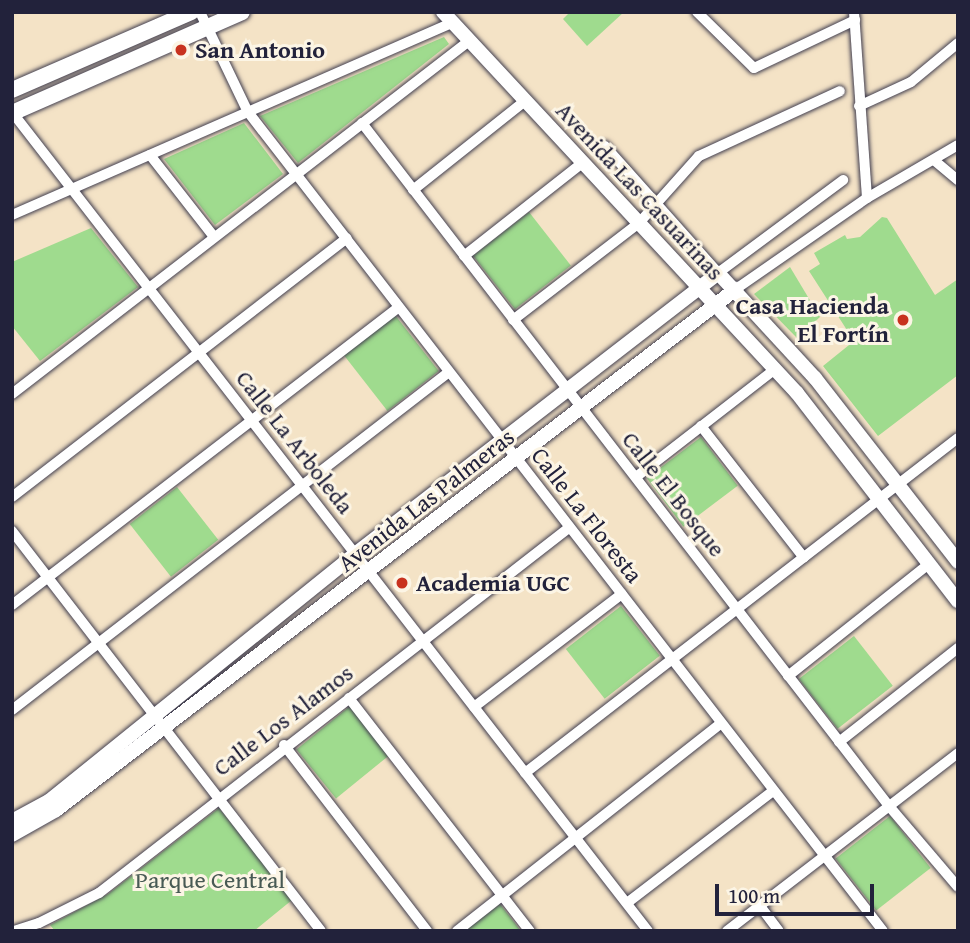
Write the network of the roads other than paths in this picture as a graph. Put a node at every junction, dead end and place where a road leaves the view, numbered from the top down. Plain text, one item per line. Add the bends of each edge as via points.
1 (191, 12) edge
2 (200, 12) edge
3 (242, 12) edge
4 (697, 12) edge
5 (855, 16) edge
6 (448, 18) edge
7 (210, 27) junction
8 (469, 41) junction
9 (958, 43) edge
10 (12, 90) edge
11 (840, 90) dead end
12 (525, 102) junction
13 (859, 106) junction
14 (12, 112) edge
15 (248, 112) junction
16 (362, 123) junction
17 (958, 145) edge
18 (605, 146) dead end
19 (150, 155) junction
20 (934, 161) junction
21 (582, 163) junction
22 (297, 174) junction
23 (842, 180) dead end
24 (958, 180) edge
25 (71, 189) junction
26 (413, 190) junction
27 (867, 198) junction
28 (657, 202) junction
29 (12, 215) edge
30 (639, 223) junction
31 (214, 237) junction
32 (346, 238) junction
33 (464, 256) junction
34 (718, 273) junction
35 (149, 288) junction
36 (699, 288) junction
37 (736, 289) junction
38 (715, 305) junction
39 (399, 307) junction
40 (513, 320) junction
41 (199, 353) junction
42 (775, 369) junction
43 (450, 372) junction
44 (567, 390) junction
45 (12, 394) edge
46 (582, 409) junction
47 (251, 420) junction
48 (701, 426) junction
49 (958, 438) edge
50 (502, 440) junction
51 (517, 459) junction
52 (636, 477) junction
53 (301, 484) junction
54 (897, 484) junction
55 (12, 497) edge
56 (878, 499) junction
57 (570, 527) junction
58 (12, 531) edge
59 (953, 546) edge
60 (355, 554) junction
61 (804, 558) junction
62 (958, 562) edge
63 (929, 564) junction
64 (370, 572) junction
65 (48, 577) junction
66 (622, 594) junction
67 (958, 601) edge
68 (12, 605) edge
69 (737, 609) junction
70 (422, 640) junction
71 (99, 643) junction
72 (958, 648) edge
73 (672, 659) junction
74 (788, 676) junction
75 (349, 698) junction
76 (474, 707) junction
77 (12, 710) edge
78 (159, 720) junction
79 (721, 723) junction
80 (839, 742) junction
81 (284, 746) junction
82 (957, 755) edge
83 (525, 772) junction
84 (774, 791) junction
85 (218, 797) junction
86 (889, 806) junction
87 (12, 821) edge
88 (12, 835) edge
89 (576, 838) junction
90 (824, 856) junction
91 (958, 887) edge
92 (502, 895) junction
93 (627, 903) junction
94 (760, 906) junction
95 (42, 927) edge
96 (14, 931) edge
97 (321, 931) edge
98 (427, 931) edge
99 (457, 931) edge
100 (530, 931) edge
101 (648, 931) edge
102 (727, 931) edge
103 (779, 931) edge
104 (883, 931) edge

1 - 10 main road
2 - 7 street, Calle La Floresta
3 - 7 main road
4 - 5 street via 754,68
5 - 13 street
6 - 8 street, Avenida Las Casuarinas
6 - 15 street
7 - 14 main road
7 - 15 street, Calle La Floresta
8 - 12 street, Avenida Las Casuarinas
8 - 16 street
9 - 13 street via 911,82
11 - 28 street via 716,145 699,156
12 - 21 street, Avenida Las Casuarinas
12 - 26 street
13 - 27 street
14 - 25 street, Calle La Arboleda
15 - 19 street
15 - 22 street, Calle La Floresta
16 - 22 street
16 - 26 street, Calle El Bosque
17 - 20 street, Avenida Las Palmeras
18 - 28 street, Avenida Las Casuarinas
19 - 25 street
19 - 31 street
20 - 24 street
20 - 27 street, Avenida Las Palmeras
21 - 30 street, Avenida Las Casuarinas
21 - 33 street
22 - 31 street
22 - 32 street, Calle La Floresta
23 - 34 street, Avenida Las Palmeras
25 - 29 street
25 - 35 street, Calle La Arboleda
26 - 33 street, Calle El Bosque
27 - 37 street, Avenida Las Palmeras
28 - 30 street
28 - 34 street, Avenida Las Casuarinas
30 - 36 street, Avenida Las Casuarinas
30 - 40 street
31 - 35 street
32 - 39 street, Calle La Floresta
32 - 41 street
33 - 40 street, Calle El Bosque
34 - 36 street, Avenida Las Palmeras
34 - 37 street, Avenida Las Casuarinas
35 - 41 street, Calle La Arboleda
35 - 45 street
36 - 38 street, Avenida Las Casuarinas
36 - 44 street, Avenida Las Palmeras
37 - 38 street, Avenida Las Palmeras
37 - 54 street, Avenida Las Casuarinas via 815,378
38 - 42 street, Avenida Las Casuarinas
38 - 46 street, Avenida Las Palmeras
39 - 43 street, Calle La Floresta
39 - 47 street
40 - 44 street, Calle El Bosque
41 - 47 street, Calle La Arboleda
41 - 55 street
42 - 48 street
42 - 56 street, Avenida Las Casuarinas
43 - 50 street, Calle La Floresta
43 - 53 street
44 - 46 street, Calle El Bosque
44 - 50 street, Avenida Las Palmeras
46 - 51 street, Avenida Las Palmeras
46 - 52 street, Calle El Bosque
47 - 53 street, Calle La Arboleda
47 - 65 street
48 - 52 street
48 - 61 street
49 - 54 street
50 - 51 street, Calle La Floresta
50 - 60 street, Avenida Las Palmeras
51 - 57 street, Calle La Floresta
51 - 64 street, Avenida Las Palmeras
52 - 69 street, Calle El Bosque
53 - 60 street, Calle La Arboleda
53 - 71 street
54 - 56 street
54 - 59 street, Avenida Las Casuarinas
56 - 61 street
56 - 63 street, Avenida Las Casuarinas
57 - 66 street, Calle La Floresta
57 - 70 street, Calle Los Alamos
58 - 65 street
59 - 62 street, Avenida Las Casuarinas
60 - 64 street, Calle La Arboleda
60 - 78 street, Avenida Las Palmeras
61 - 69 street
63 - 67 street, Avenida Las Casuarinas
63 - 74 street
64 - 70 street, Calle La Arboleda
64 - 78 street, Avenida Las Palmeras
65 - 68 street
65 - 71 street
66 - 73 street, Calle La Floresta
66 - 76 street
69 - 73 street
69 - 74 street, Calle El Bosque
70 - 75 street, Calle Los Alamos
70 - 76 street, Calle La Arboleda
71 - 77 street
71 - 78 street
72 - 80 street
73 - 79 street, Calle La Floresta
73 - 83 street
74 - 80 street, Calle El Bosque
75 - 81 street, Calle Los Alamos
75 - 92 street
76 - 83 street, Calle La Arboleda
78 - 85 street
78 - 87 street, Avenida Las Palmeras via 49,801
78 - 88 street, Avenida Las Palmeras via 56,810
79 - 84 street, Calle La Floresta
79 - 89 street
80 - 86 street, Calle El Bosque
81 - 85 street, Calle Los Alamos
81 - 98 street
82 - 86 street
83 - 89 street, Calle La Arboleda
84 - 90 street, Calle La Floresta
84 - 93 street
85 - 95 street, Calle Los Alamos via 99,893
85 - 97 street
86 - 90 street
86 - 91 street, Calle El Bosque
89 - 92 street
89 - 93 street, Calle La Arboleda
90 - 94 street
90 - 104 street, Calle La Floresta
92 - 99 street
92 - 100 street
93 - 101 street, Calle La Arboleda
94 - 102 street
94 - 103 street
95 - 96 street, Calle Los Alamos

